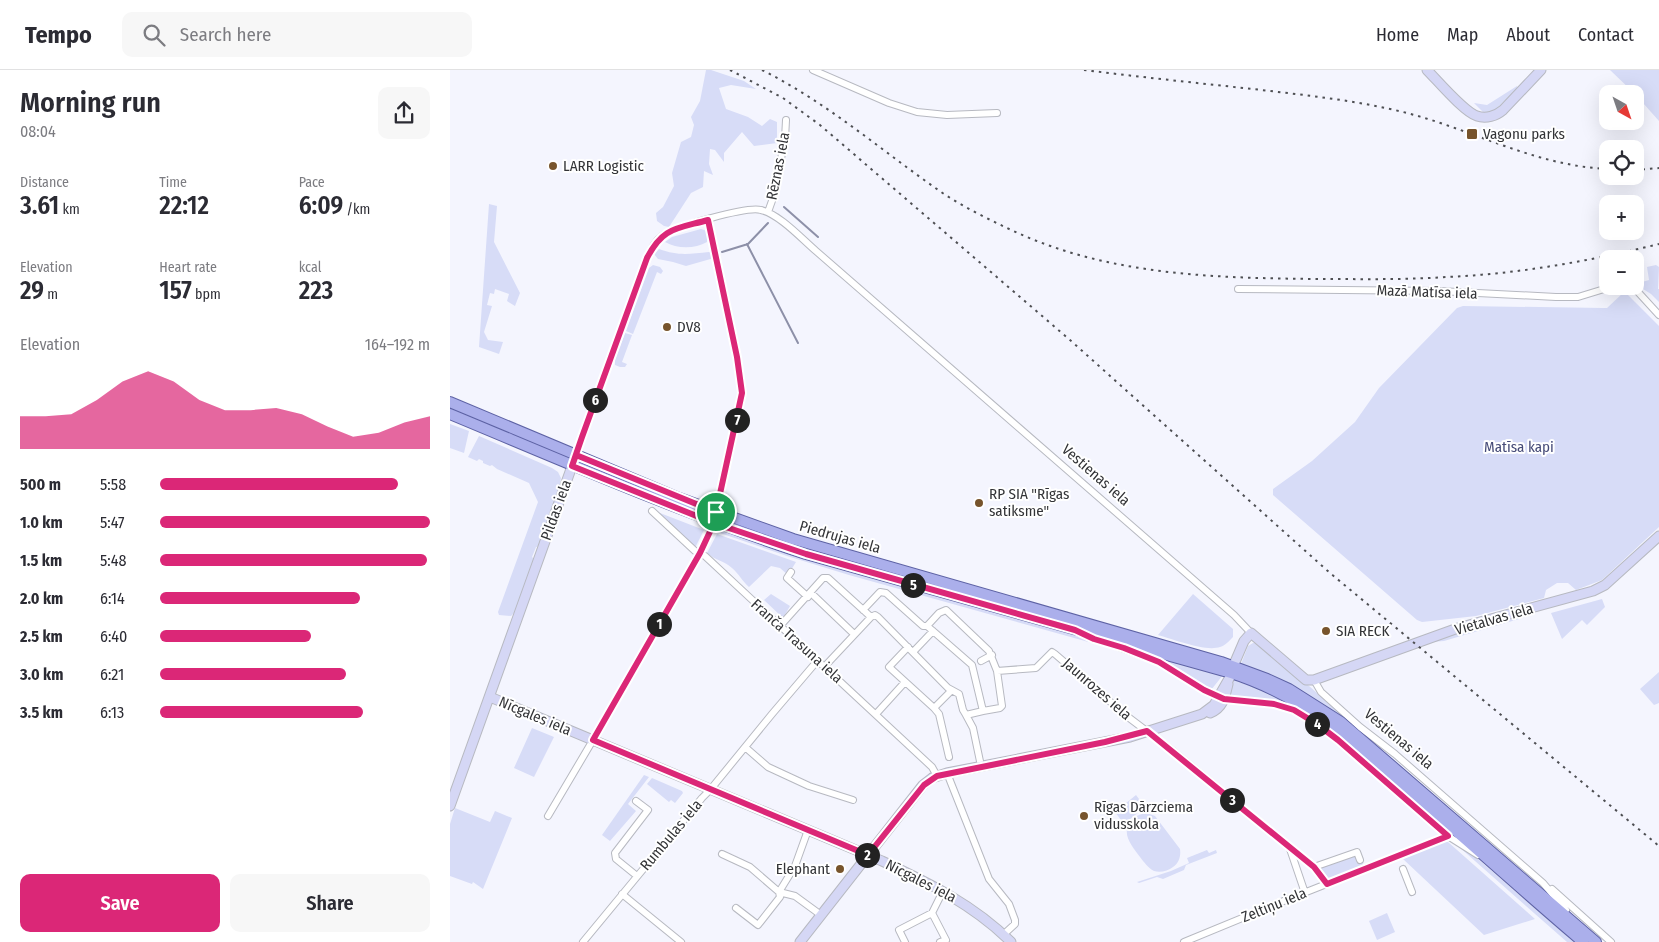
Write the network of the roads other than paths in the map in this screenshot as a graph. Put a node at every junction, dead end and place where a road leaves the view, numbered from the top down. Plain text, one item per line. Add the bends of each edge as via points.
1 (813, 70) edge
2 (1427, 70) edge
3 (1542, 70) edge
4 (997, 113) dead end
5 (786, 120) dead end
6 (768, 212) junction
7 (708, 220) junction
8 (1238, 289) dead end
9 (1599, 291) edge
10 (1641, 295) edge
11 (1659, 314) edge
12 (450, 402) edge
13 (450, 414) edge
14 (576, 455) junction
15 (572, 466) junction
16 (652, 511) dead end
17 (716, 512) junction
18 (714, 523) junction
19 (1659, 536) edge
20 (700, 553) junction
21 (790, 572) dead end
22 (809, 595) junction
23 (863, 610) junction
24 (871, 617) junction
25 (780, 626) junction
26 (930, 629) junction
27 (1075, 630) junction
28 (1251, 633) junction
29 (854, 634) junction
30 (910, 649) junction
31 (992, 655) junction
32 (818, 660) junction
33 (976, 663) junction
34 (825, 666) junction
35 (1233, 667) junction
36 (997, 671) junction
37 (1314, 680) junction
38 (905, 682) junction
39 (951, 691) junction
40 (490, 697) junction
41 (1221, 697) junction
42 (934, 708) junction
43 (983, 712) junction
44 (876, 714) junction
45 (966, 715) junction
46 (1147, 731) junction
47 (593, 740) junction
48 (745, 747) junction
49 (949, 757) dead end
50 (981, 766) junction
51 (947, 773) junction
52 (937, 776) junction
53 (710, 790) junction
54 (1422, 792) junction
55 (853, 800) dead end
56 (636, 801) dead end
57 (1449, 801) junction
58 (450, 806) edge
59 (548, 816) dead end
60 (808, 830) junction
61 (1448, 836) junction
62 (1289, 848) junction
63 (722, 854) dead end
64 (868, 855) junction
65 (1360, 860) dead end
66 (1314, 867) junction
67 (1496, 867) junction
68 (1403, 869) dead end
69 (637, 876) junction
70 (1543, 883) junction
71 (1327, 884) junction
72 (943, 891) junction
73 (779, 892) junction
74 (1412, 892) dead end
75 (1305, 893) junction
76 (622, 894) junction
77 (736, 908) dead end
78 (932, 913) junction
79 (821, 915) junction
80 (1571, 927) junction
81 (1003, 935) junction
82 (583, 942) edge
83 (681, 942) edge
84 (800, 942) edge
85 (905, 942) edge
86 (940, 942) edge
87 (1011, 942) edge
88 (1184, 942) edge
89 (1576, 942) edge
90 (1583, 942) edge
91 (1596, 942) edge
92 (1610, 942) edge

1 - 4 street via 888,103 917,112 946,115
2 - 3 street via 1472,114 1481,117 1493,116 1503,110
5 - 6 street, Rēznas iela via 785,139
6 - 7 street via 747,209
6 - 28 street, Vestienas iela via 901,324
7 - 14 street, Pildas iela via 671,231 654,243
7 - 17 street via 742,393
8 - 9 street, Mazā Matīsa iela via 1439,291 1556,298 1578,297
10 - 11 street
12 - 14 main road, Piedrujas iela
13 - 15 main road, Piedrujas iela
14 - 15 street, Pildas iela
14 - 17 main road, Piedrujas iela
15 - 18 main road, Piedrujas iela
15 - 40 street, Pildas iela
16 - 20 street, Franča Trasuna iela
17 - 35 main road, Piedrujas iela via 793,539
18 - 20 street
18 - 27 main road, Piedrujas iela via 806,554
19 - 37 street, Vietalvas iela via 1605,585 1593,591 1458,628
20 - 25 street, Franča Trasuna iela
20 - 47 street
21 - 22 street via 787,578
22 - 23 street via 826,577
22 - 25 street
22 - 29 street
23 - 24 street
23 - 26 street via 880,592 886,593
24 - 29 street
24 - 30 street via 878,617
25 - 32 street, Franča Trasuna iela
26 - 30 street
26 - 31 street via 939,614 946,610
26 - 33 street
27 - 35 main road, Piedrujas iela
27 - 41 street via 1159,662
28 - 35 street
28 - 37 street, Vestienas iela via 1306,680
29 - 34 street
30 - 38 street via 890,667
30 - 39 street
31 - 33 street
31 - 36 street
32 - 34 street, Franča Trasuna iela
32 - 48 street, Rumbulas iela
33 - 43 street
34 - 44 street, Franča Trasuna iela
35 - 54 main road, Vestienas iela via 1289,689 1323,710
35 - 67 main road, Vestienas iela via 1336,728
36 - 43 street via 1002,706
36 - 46 street, Jaunrozes iela via 1036,668 1052,652
37 - 57 street, Vestienas iela via 1321,692 1360,727
38 - 42 street
38 - 44 street
39 - 42 street
39 - 45 street via 959,694
40 - 47 street, Nīcgales iela
40 - 58 street, Pildas iela
41 - 46 street via 1218,710
41 - 61 street via 1284,706 1317,724
42 - 49 street via 939,714
43 - 45 street
44 - 52 street, Franča Trasuna iela via 932,766
45 - 50 street via 973,728
46 - 50 street
46 - 62 street, Jaunrozes iela
47 - 53 street, Nīcgales iela
47 - 59 street
48 - 53 street, Rumbulas iela
48 - 55 street via 768,767 809,786
50 - 51 street
51 - 52 street
51 - 81 street via 989,879 1009,904 1015,920
52 - 64 street via 924,785
53 - 60 street, Nīcgales iela
53 - 69 street, Rumbulas iela
54 - 57 street, Vestienas iela
54 - 80 main road, Vestienas iela
56 - 69 street via 648,810 615,853 616,859
57 - 70 street, Vestienas iela
60 - 64 street, Nīcgales iela
60 - 73 street via 795,866
61 - 67 street
61 - 71 street, Zeltiņu iela
62 - 66 street, Jaunrozes iela
62 - 75 street
63 - 73 street via 750,867
64 - 72 street, Nīcgales iela
64 - 79 street
65 - 66 street via 1358,852
66 - 71 street, Jaunrozes iela
67 - 80 main road, Vestienas iela
68 - 74 street
69 - 76 street, Rumbulas iela
70 - 80 street, Vestienas iela via 1574,918
70 - 92 street, Vestienas iela
71 - 75 street, Zeltiņu iela
72 - 78 street
72 - 81 street, Nīcgales iela
73 - 77 street via 780,897 758,924
73 - 79 street via 795,896
75 - 88 street, Zeltiņu iela
76 - 82 street, Rumbulas iela
76 - 83 street
78 - 85 street via 899,930
78 - 86 street via 946,940
79 - 84 street
80 - 89 street
80 - 90 main road, Vestienas iela
80 - 91 main road, Vestienas iela
81 - 87 street, Nīcgales iela

